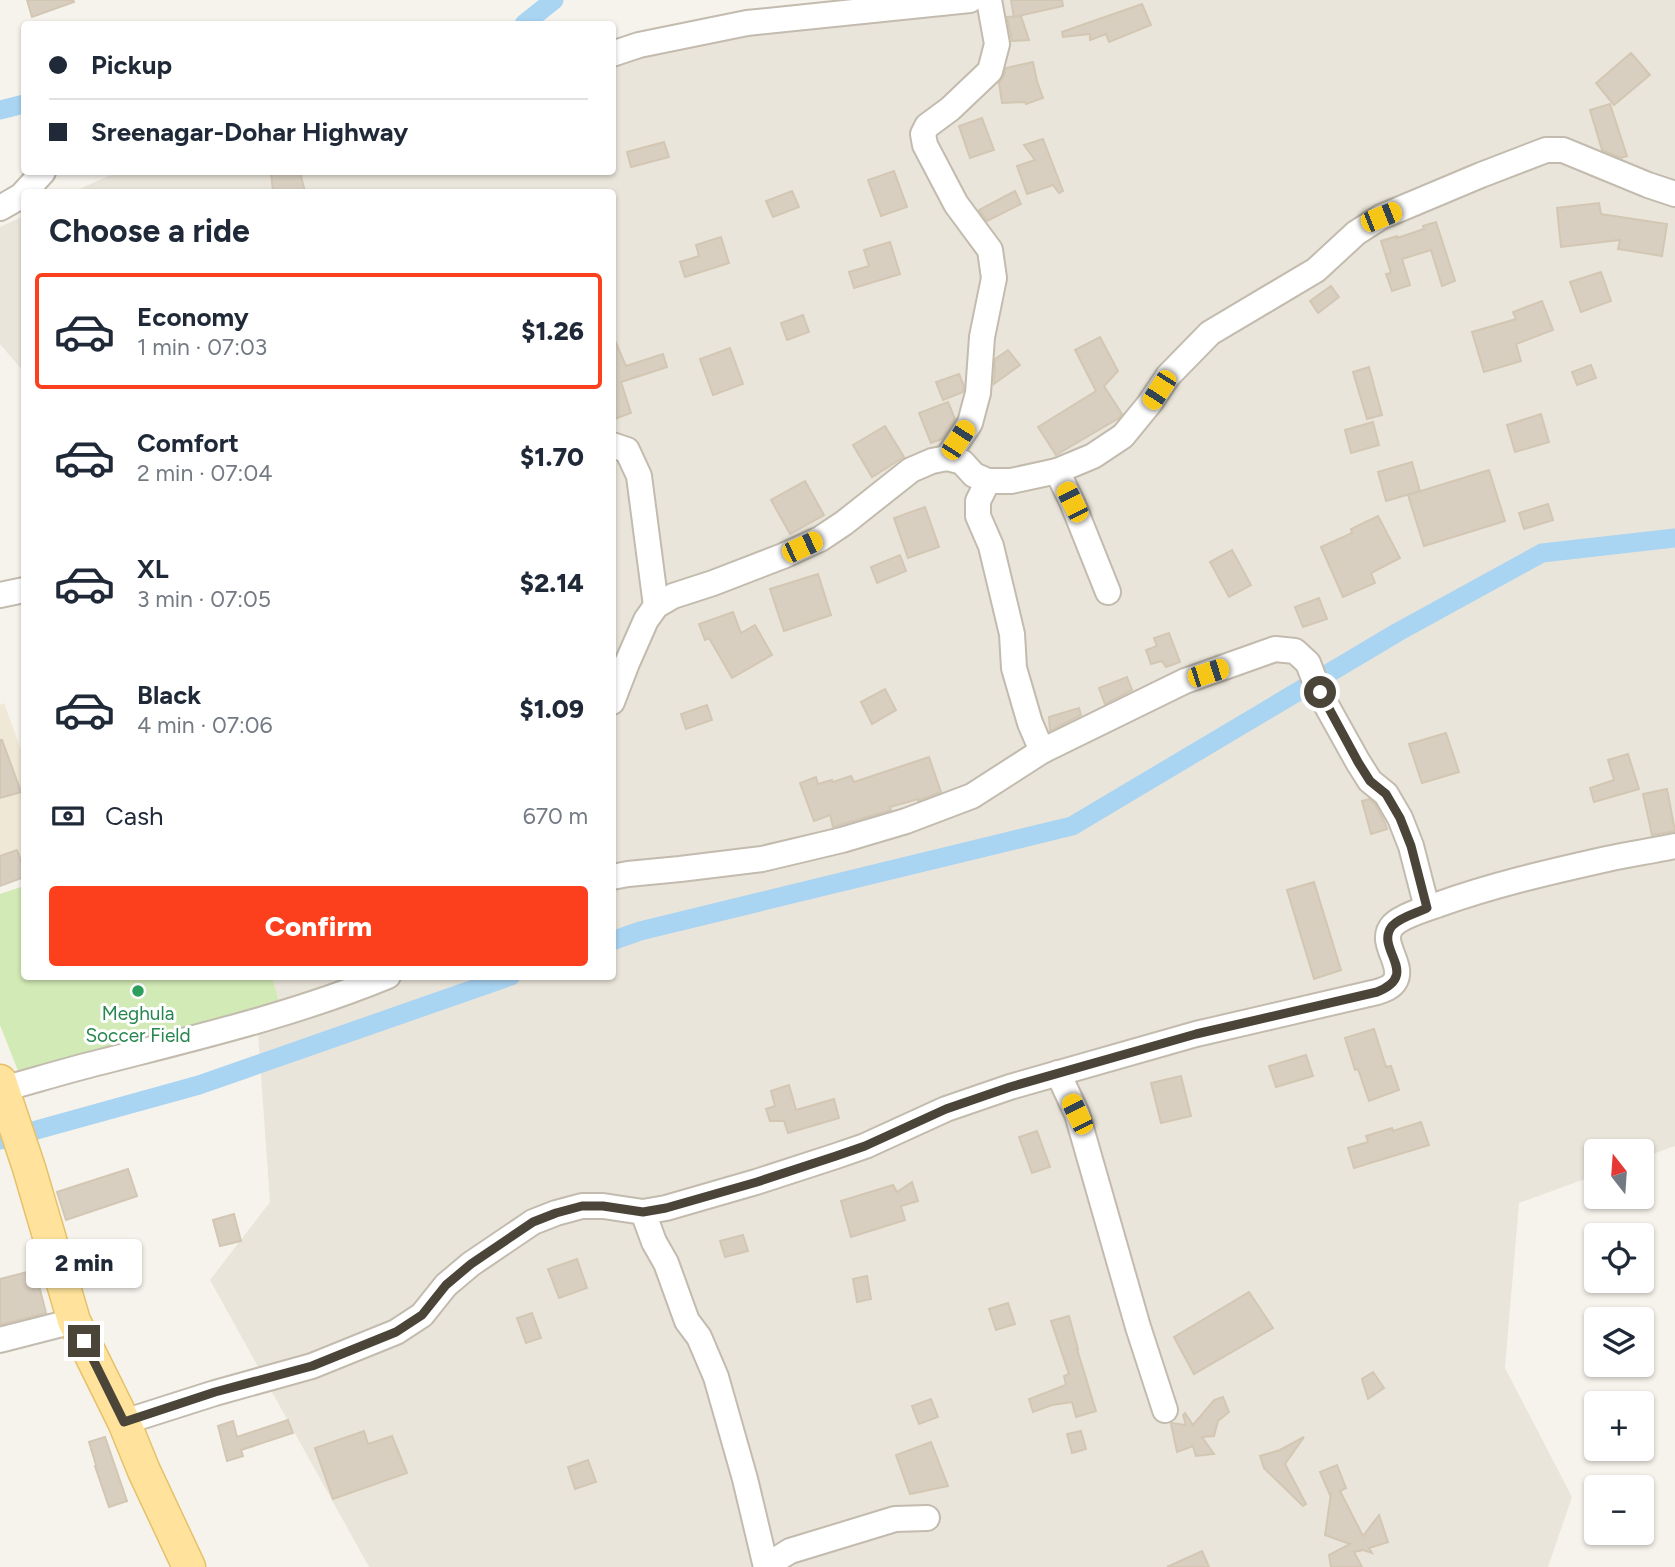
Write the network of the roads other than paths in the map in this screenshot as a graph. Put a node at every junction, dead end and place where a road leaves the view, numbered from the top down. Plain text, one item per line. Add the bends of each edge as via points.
1 (970, 0) edge
2 (989, 0) edge
3 (616, 53) edge
4 (40, 175) edge
5 (27, 189) edge
6 (1675, 194) edge
7 (21, 196) edge
8 (0, 208) edge
9 (616, 446) edge
10 (947, 458) junction
11 (1057, 471) junction
12 (988, 481) junction
13 (21, 591) edge
14 (1108, 592) dead end
15 (0, 595) edge
16 (656, 606) junction
17 (616, 692) edge
18 (1042, 751) junction
19 (1675, 846) edge
20 (616, 876) edge
21 (1427, 908) junction
22 (378, 980) edge
23 (1058, 1073) junction
24 (4, 1091) edge
25 (643, 1212) junction
26 (74, 1321) junction
27 (0, 1340) edge
28 (1166, 1410) dead end
29 (124, 1422) junction
30 (927, 1518) dead end
31 (766, 1566) edge
32 (189, 1567) edge

1 - 3 street via 747,23
2 - 10 street via 997,44 990,71 923,134 956,204 990,250 994,278 982,337 978,393 970,423
4 - 5 street
6 - 11 street via 1563,150 1546,150 1381,217 1316,270 1210,333 1168,376 1123,436 1093,456
7 - 8 street
9 - 16 street via 627,450 639,476
10 - 12 street via 962,461 974,475
10 - 16 street via 911,470 820,539
11 - 12 street
11 - 14 street
12 - 18 street via 978,501 978,516 991,546 1012,634 1014,668
13 - 15 street
16 - 17 street
18 - 20 street via 972,796 842,840 762,859
18 - 21 street via 1185,681 1275,649 1295,651 1308,663 1358,762 1400,818
19 - 21 street via 1491,886
21 - 23 street via 1393,925 1388,935 1397,972 1388,988
22 - 24 street via 230,1028
23 - 25 street via 946,1109 836,1156
23 - 28 street via 1077,1114
24 - 26 main road
25 - 29 street via 582,1206 533,1222 471,1264 422,1315 396,1332 312,1366
25 - 31 street via 687,1321 716,1377
26 - 27 street
26 - 29 main road
29 - 32 main road
30 - 31 street via 895,1519 790,1551

